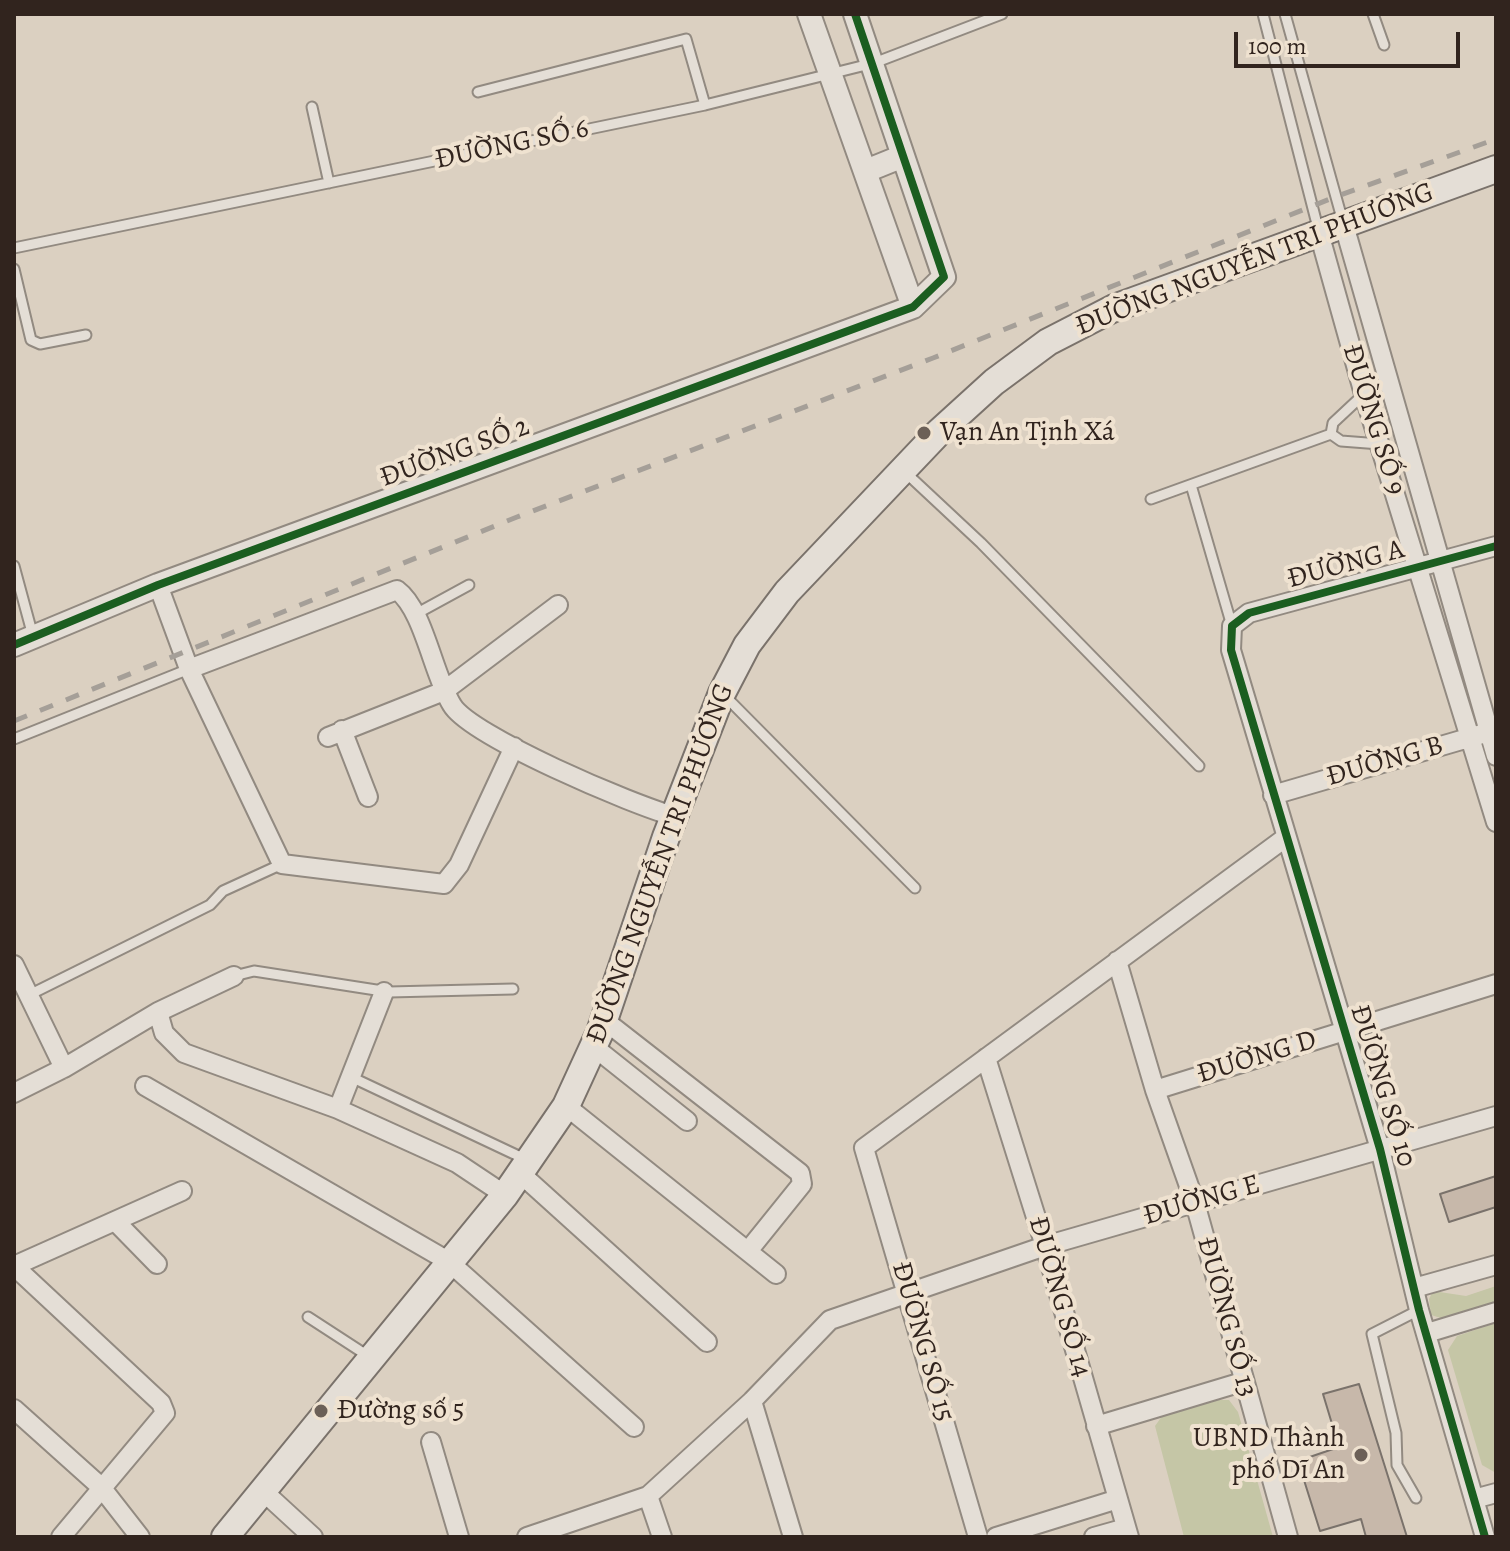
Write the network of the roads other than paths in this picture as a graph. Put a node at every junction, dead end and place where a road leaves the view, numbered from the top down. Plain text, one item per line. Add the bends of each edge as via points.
1 (809, 14) edge
2 (855, 14) edge
3 (1002, 14) edge
4 (1263, 14) edge
5 (1285, 14) edge
6 (1373, 14) edge
7 (1384, 45) dead end
8 (874, 63) junction
9 (832, 71) junction
10 (478, 92) dead end
11 (705, 105) junction
12 (312, 107) dead end
13 (903, 156) junction
14 (1496, 169) edge
15 (866, 171) junction
16 (329, 183) junction
17 (1331, 229) junction
18 (14, 248) edge
19 (14, 269) edge
20 (913, 307) junction
21 (86, 335) dead end
22 (1364, 394) junction
23 (1331, 434) junction
24 (1380, 444) junction
25 (903, 469) junction
26 (1191, 485) junction
27 (1151, 499) dead end
28 (1496, 546) edge
29 (1439, 564) junction
30 (14, 566) edge
31 (1418, 568) junction
32 (158, 585) junction
33 (469, 585) dead end
34 (558, 605) dead end
35 (414, 615) junction
36 (1232, 626) junction
37 (24, 640) edge
38 (189, 669) junction
39 (444, 691) junction
40 (722, 693) junction
41 (1492, 731) edge
42 (1470, 737) junction
43 (14, 739) edge
44 (514, 747) junction
45 (1496, 756) edge
46 (1199, 766) dead end
47 (1273, 795) junction
48 (368, 797) dead end
49 (674, 816) junction
50 (1496, 822) edge
51 (1285, 838) junction
52 (282, 864) junction
53 (915, 888) dead end
54 (1117, 961) junction
55 (14, 965) edge
56 (234, 976) joint
57 (1496, 984) edge
58 (513, 989) dead end
59 (384, 992) junction
60 (29, 995) junction
61 (158, 1012) junction
62 (604, 1020) junction
63 (1343, 1031) junction
64 (594, 1047) junction
65 (986, 1058) junction
66 (64, 1068) junction
67 (351, 1077) junction
68 (145, 1086) dead end
69 (1155, 1090) junction
70 (14, 1093) edge
71 (566, 1106) junction
72 (338, 1109) junction
73 (1496, 1116) edge
74 (687, 1121) dead end
75 (1380, 1149) junction
76 (519, 1177) junction
77 (182, 1191) dead end
78 (1195, 1203) junction
79 (115, 1221) junction
80 (1045, 1246) junction
81 (748, 1251) junction
82 (448, 1261) junction
83 (157, 1264) dead end
84 (1496, 1265) edge
85 (14, 1266) edge
86 (776, 1274) dead end
87 (1414, 1288) junction
88 (909, 1291) junction
89 (1419, 1310) junction
90 (1496, 1312) edge
91 (308, 1317) dead end
92 (1427, 1333) junction
93 (707, 1342) dead end
94 (371, 1358) junction
95 (1242, 1382) junction
96 (752, 1401) junction
97 (14, 1409) edge
98 (1096, 1426) junction
99 (634, 1427) dead end
100 (431, 1442) dead end
101 (101, 1487) junction
102 (264, 1492) junction
103 (1496, 1493) edge
104 (648, 1496) junction
105 (1416, 1498) dead end
106 (1118, 1499) junction
107 (1474, 1499) junction
108 (1128, 1532) edge
109 (61, 1537) edge
110 (140, 1537) edge
111 (225, 1537) edge
112 (313, 1537) edge
113 (459, 1537) edge
114 (527, 1537) edge
115 (662, 1537) edge
116 (793, 1537) edge
117 (978, 1537) edge
118 (996, 1537) edge
119 (1094, 1537) edge
120 (1288, 1537) edge
121 (1485, 1537) edge

1 - 9 street
2 - 8 street
3 - 8 lane, ĐƯỜNG SỐ 6
4 - 17 lane, ĐƯỜNG SỐ 9
5 - 17 lane, ĐƯỜNG SỐ 9
6 - 7 lane
8 - 9 lane, ĐƯỜNG SỐ 6
8 - 13 street
9 - 11 lane, ĐƯỜNG SỐ 6
9 - 15 street
10 - 11 lane via 686,39
11 - 16 lane, ĐƯỜNG SỐ 6
12 - 16 lane
13 - 15 street
13 - 20 street via 944,277
14 - 17 main road, ĐƯỜNG NGUYỄN TRI PHƯƠNG
15 - 20 street
16 - 18 lane, ĐƯỜNG SỐ 6
17 - 22 street, ĐƯỜNG SỐ 9
17 - 25 main road, ĐƯỜNG NGUYỄN TRI PHƯƠNG via 1114,308 1069,330 994,382
17 - 29 street, ĐƯỜNG SỐ 9
19 - 21 lane via 31,340 40,344
20 - 32 street, ĐƯỜNG SỐ 2
22 - 23 lane via 1333,423
22 - 24 street, ĐƯỜNG SỐ 9
23 - 24 lane via 1341,441
23 - 26 lane
24 - 31 street, ĐƯỜNG SỐ 9
25 - 40 main road, ĐƯỜNG NGUYỄN TRI PHƯƠNG via 774,606
25 - 46 lane
26 - 27 lane
26 - 36 lane
28 - 29 street, ĐƯỜNG A
29 - 31 street, ĐƯỜNG A
29 - 41 street, ĐƯỜNG SỐ 9
30 - 37 lane
31 - 36 street, ĐƯỜNG A via 1249,613
31 - 42 street, ĐƯỜNG SỐ 9
32 - 37 street, ĐƯỜNG SỐ 2
32 - 38 street
33 - 35 lane
34 - 39 street
35 - 38 street via 404,595 387,591
35 - 39 street
36 - 47 street, ĐƯỜNG SỐ 10 via 1231,650
38 - 43 lane
38 - 52 street
39 - 44 street via 458,715
39 - 48 street via 335,734
40 - 49 main road, ĐƯỜNG NGUYỄN TRI PHƯƠNG
40 - 53 lane
41 - 42 street, ĐƯỜNG B
41 - 45 street, ĐƯỜNG SỐ 9
42 - 47 street, ĐƯỜNG B
42 - 50 street, ĐƯỜNG SỐ 9
44 - 49 street
44 - 52 street via 459,865 444,884
47 - 51 street, ĐƯỜNG SỐ 10
49 - 62 main road, ĐƯỜNG NGUYỄN TRI PHƯƠNG
51 - 54 street
51 - 63 street, ĐƯỜNG SỐ 10
52 - 60 lane
54 - 65 street
54 - 69 street, ĐƯỜNG SỐ 13
55 - 60 street
56 - 59 lane via 254,971
56 - 61 street
57 - 63 street, ĐƯỜNG D
58 - 59 lane
59 - 67 street
60 - 66 street
61 - 66 street
61 - 72 street via 164,1033 184,1053
62 - 64 main road, ĐƯỜNG NGUYỄN TRI PHƯƠNG
62 - 81 street via 800,1173 802,1184
63 - 69 street, ĐƯỜNG D
63 - 75 street, ĐƯỜNG SỐ 10
64 - 71 main road, ĐƯỜNG NGUYỄN TRI PHƯƠNG
64 - 74 street
65 - 80 street, ĐƯỜNG SỐ 14
65 - 88 street, ĐƯỜNG SỐ 15 via 864,1148
66 - 70 street
67 - 72 street
67 - 76 lane
68 - 82 street
69 - 78 street, ĐƯỜNG SỐ 13
71 - 76 main road, ĐƯỜNG NGUYỄN TRI PHƯƠNG
71 - 81 street
72 - 76 street via 457,1163
73 - 75 street, ĐƯỜNG E
75 - 78 street, ĐƯỜNG E
75 - 87 street, ĐƯỜNG SỐ 10
76 - 82 main road, ĐƯỜNG NGUYỄN TRI PHƯƠNG
76 - 93 street
77 - 79 street
78 - 80 street, ĐƯỜNG E
78 - 95 street, ĐƯỜNG SỐ 13
79 - 83 street
79 - 85 street
80 - 88 street, ĐƯỜNG E
80 - 98 street, ĐƯỜNG SỐ 14
81 - 86 street
82 - 94 main road, ĐƯỜNG NGUYỄN TRI PHƯƠNG
82 - 99 street
84 - 87 street
85 - 101 street via 164,1408 163,1417
87 - 89 street, ĐƯỜNG SỐ 10
88 - 96 street, ĐƯỜNG E via 830,1320
88 - 117 street, ĐƯỜNG SỐ 15
89 - 92 street, ĐƯỜNG SỐ 10
89 - 105 lane via 1372,1334 1396,1433 1397,1465
90 - 92 street
91 - 94 lane
92 - 107 street, ĐƯỜNG SỐ 10
94 - 102 main road, ĐƯỜNG NGUYỄN TRI PHƯƠNG
95 - 98 street
95 - 120 street, ĐƯỜNG SỐ 13
96 - 104 street, ĐƯỜNG E
96 - 116 street
97 - 101 street
98 - 106 street, ĐƯỜNG SỐ 14
100 - 113 street
101 - 109 street
101 - 110 street
102 - 111 main road, ĐƯỜNG NGUYỄN TRI PHƯƠNG
102 - 112 street
103 - 107 street
104 - 114 street
104 - 115 street
106 - 108 street, ĐƯỜNG SỐ 14
106 - 118 street
107 - 121 street, ĐƯỜNG SỐ 10
108 - 119 street

